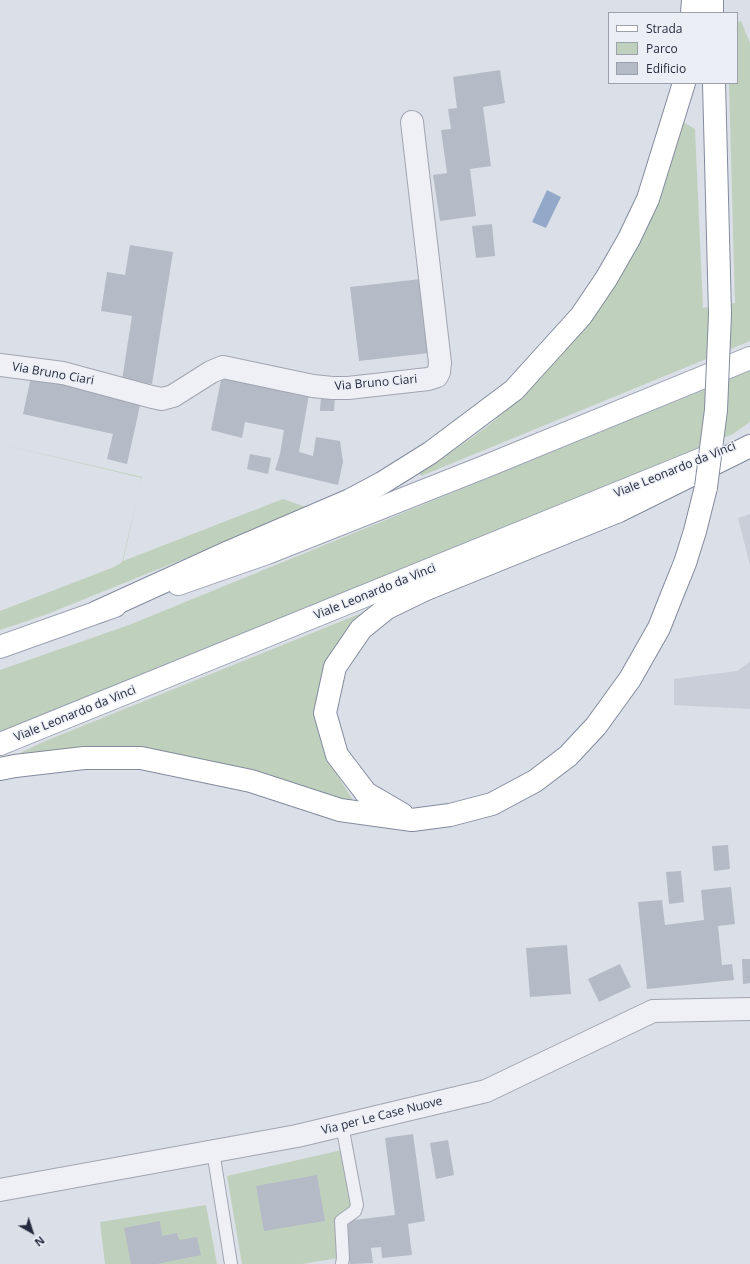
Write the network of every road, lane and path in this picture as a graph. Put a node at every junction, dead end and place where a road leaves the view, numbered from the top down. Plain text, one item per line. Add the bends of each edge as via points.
1 (693, 0) edge
2 (712, 0) edge
3 (692, 12) edge
4 (712, 12) edge
5 (684, 84) edge
6 (714, 84) edge
7 (412, 122) dead end
8 (750, 358) edge
9 (0, 365) edge
10 (750, 439) edge
11 (750, 446) edge
12 (97, 612) junction
13 (0, 646) edge
14 (0, 744) edge
15 (0, 769) edge
16 (412, 820) junction
17 (750, 1008) edge
18 (342, 1125) junction
19 (213, 1151) junction
20 (0, 1190) edge
21 (231, 1264) edge
22 (342, 1264) edge

1 - 3 main road
2 - 4 main road
5 - 12 main road via 648,199 629,239 606,280 581,316 514,390 430,453 382,483 350,500
6 - 16 main road, bridge via 720,314 716,410 706,487 695,531 659,628 630,679 596,726 568,756 541,777 492,804 450,815
7 - 9 street, Via Bruno Ciari via 440,363 437,376 332,388 223,367 173,396 162,399 63,373
8 - 12 main road via 267,553
10 - 14 main road, Viale Leonardo da Vinci
11 - 16 main road via 619,511 424,590 388,608 361,628 335,667 325,713 337,755 366,793
12 - 13 main road
15 - 16 main road via 84,758 141,758 251,781 340,810
17 - 18 street, Via per Le Case Nuove via 653,1011 486,1091
18 - 19 street, Via per Le Case Nuove
18 - 22 lane via 358,1205 355,1211 341,1221
19 - 20 street, Via per Le Case Nuove
19 - 21 lane

